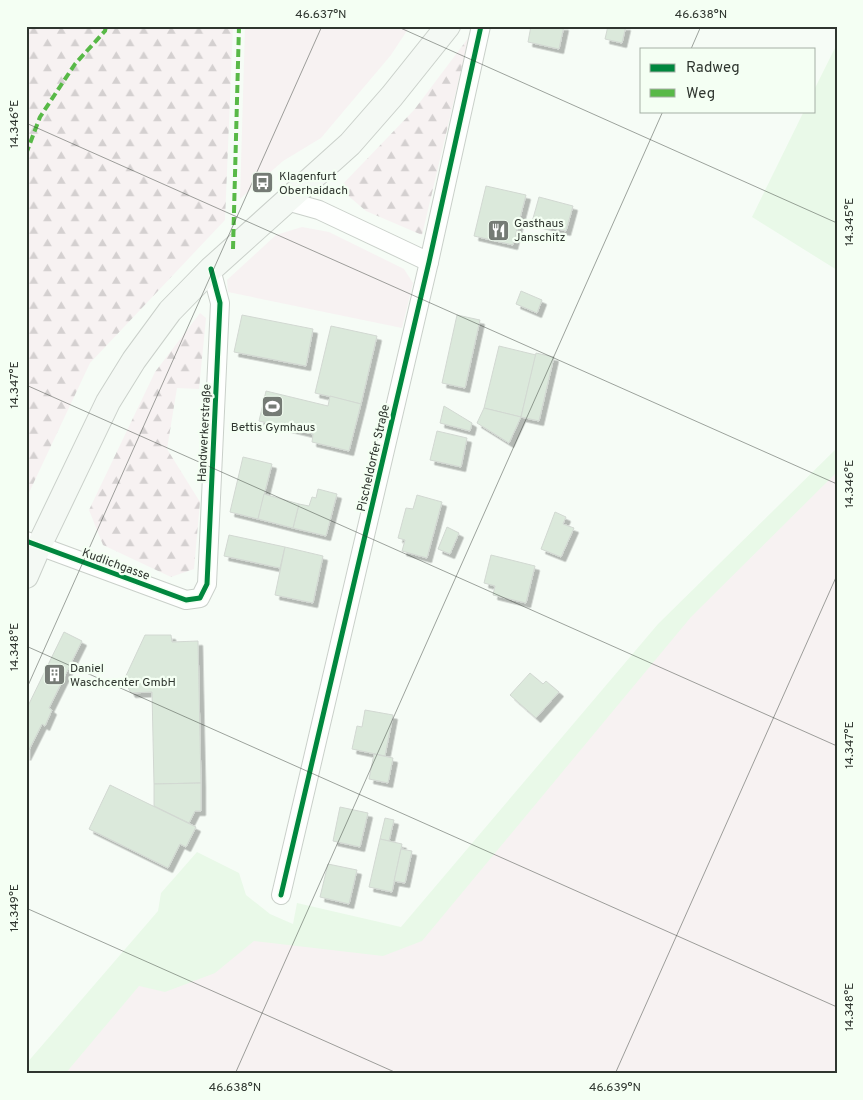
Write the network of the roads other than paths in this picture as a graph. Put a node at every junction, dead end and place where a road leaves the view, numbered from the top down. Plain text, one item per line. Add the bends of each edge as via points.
1 (448, 26) edge
2 (481, 26) edge
3 (287, 200) junction
4 (429, 262) junction
5 (211, 269) junction
6 (33, 543) edge
7 (26, 576) edge
8 (200, 598) joint
9 (281, 894) dead end

1 - 3 main road via 350,144
2 - 4 street, Pischeldorfer Straße
3 - 4 street via 319,210
3 - 5 main road
4 - 9 street, Pischeldorfer Straße
5 - 6 main road via 170,311 134,360
5 - 8 street, Handwerkerstraße via 220,303 207,584
6 - 7 main road
6 - 8 street, Kudlichgasse via 186,600

